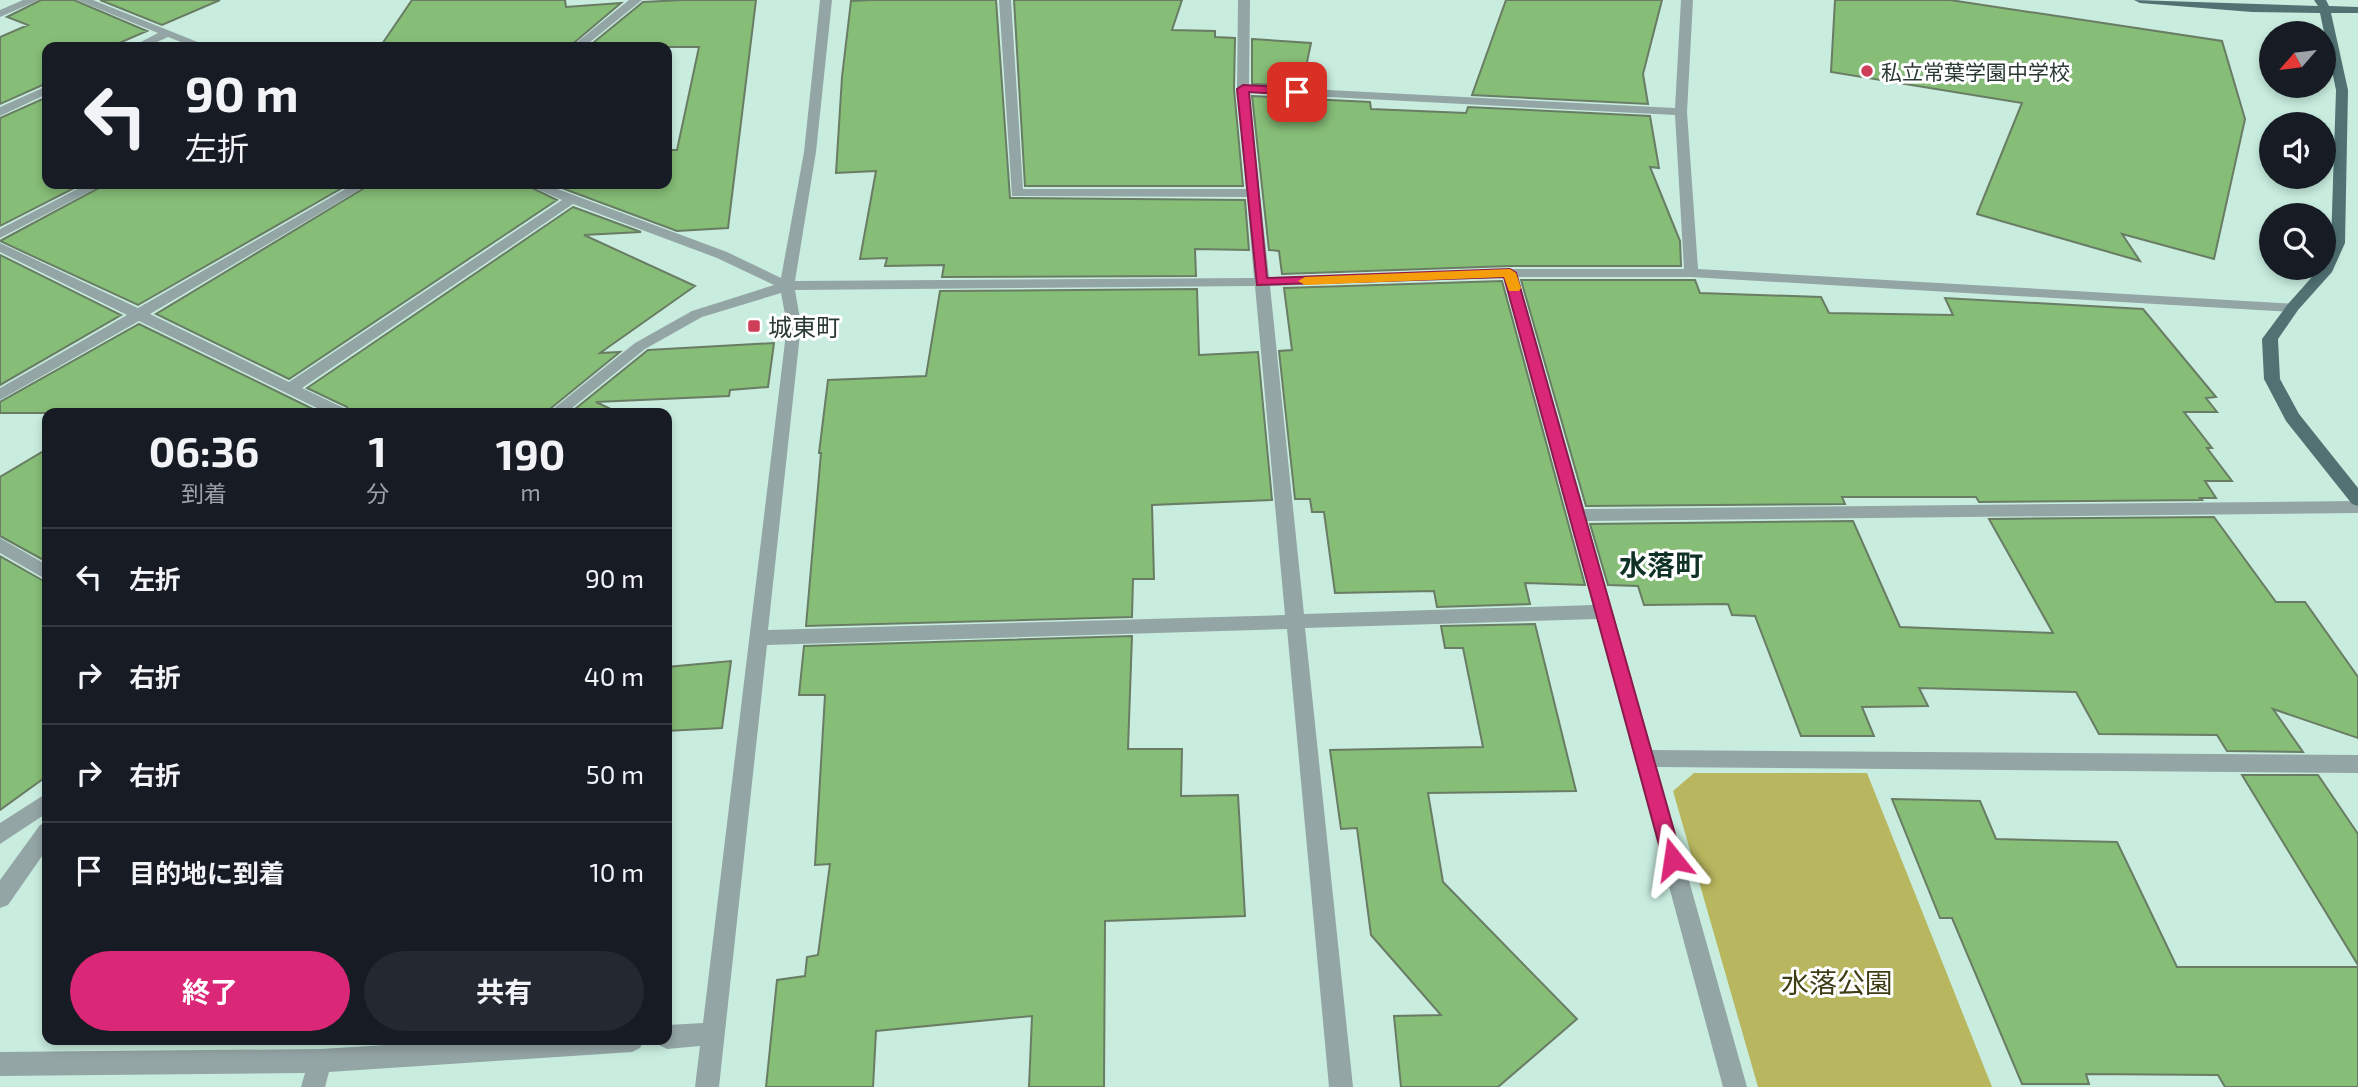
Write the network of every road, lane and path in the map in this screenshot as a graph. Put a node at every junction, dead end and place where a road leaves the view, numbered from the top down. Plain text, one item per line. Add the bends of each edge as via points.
1 (33, 0) edge
2 (83, 0) edge
3 (636, 0) edge
4 (826, 0) edge
5 (1005, 0) edge
6 (1244, 0) edge
7 (1687, 0) edge
8 (2140, 0) edge
9 (2322, 5) edge
10 (2358, 10) edge
11 (0, 14) edge
12 (168, 33) junction
13 (148, 42) edge
14 (191, 42) edge
15 (583, 42) edge
16 (1243, 89) junction
17 (42, 92) edge
18 (1681, 112) junction
19 (0, 113) edge
20 (87, 189) edge
21 (354, 189) edge
22 (545, 189) edge
23 (1253, 193) junction
24 (572, 199) junction
25 (0, 234) edge
26 (0, 247) edge
27 (1510, 273) junction
28 (1692, 273) junction
29 (1261, 282) junction
30 (787, 286) junction
31 (2292, 307) junction
32 (139, 314) junction
33 (291, 388) junction
34 (0, 396) edge
35 (330, 408) edge
36 (562, 408) edge
37 (2358, 500) edge
38 (2358, 507) edge
39 (1578, 515) junction
40 (0, 545) edge
41 (42, 570) edge
42 (1605, 612) junction
43 (1295, 621) junction
44 (757, 638) junction
45 (1645, 758) junction
46 (2358, 764) edge
47 (42, 806) edge
48 (0, 835) edge
49 (42, 839) edge
50 (0, 898) edge
51 (713, 1034) junction
52 (672, 1037) edge
53 (561, 1045) edge
54 (321, 1062) junction
55 (0, 1064) edge
56 (313, 1087) edge
57 (707, 1087) edge
58 (1341, 1087) edge
59 (1735, 1087) edge

1 - 11 street
2 - 12 street
3 - 15 street
4 - 30 street via 810,152
5 - 23 street via 1017,193
6 - 16 street
7 - 18 street
8 - 9 main road via 2252,9
9 - 10 main road
9 - 31 main road via 2342,90 2337,243 2327,269
12 - 13 street
12 - 14 street
16 - 18 street
16 - 23 street
17 - 19 street
18 - 28 street
20 - 25 street
21 - 32 street
22 - 24 street
23 - 29 street
24 - 30 street via 722,255
24 - 33 street
26 - 32 street
27 - 28 street
27 - 29 street
27 - 39 street
28 - 31 street
29 - 30 street
29 - 43 street
30 - 36 street via 697,314 640,346
30 - 44 street via 794,325
31 - 37 main road via 2270,339 2272,379 2292,417
32 - 33 street
32 - 34 street
33 - 35 street
38 - 39 street
39 - 42 street
40 - 41 street
42 - 43 street
42 - 45 street
43 - 44 street
43 - 58 street
44 - 51 street
45 - 46 street
45 - 59 street
47 - 48 street
49 - 50 street
51 - 52 street
51 - 57 street
53 - 54 street
54 - 55 street
54 - 56 street

